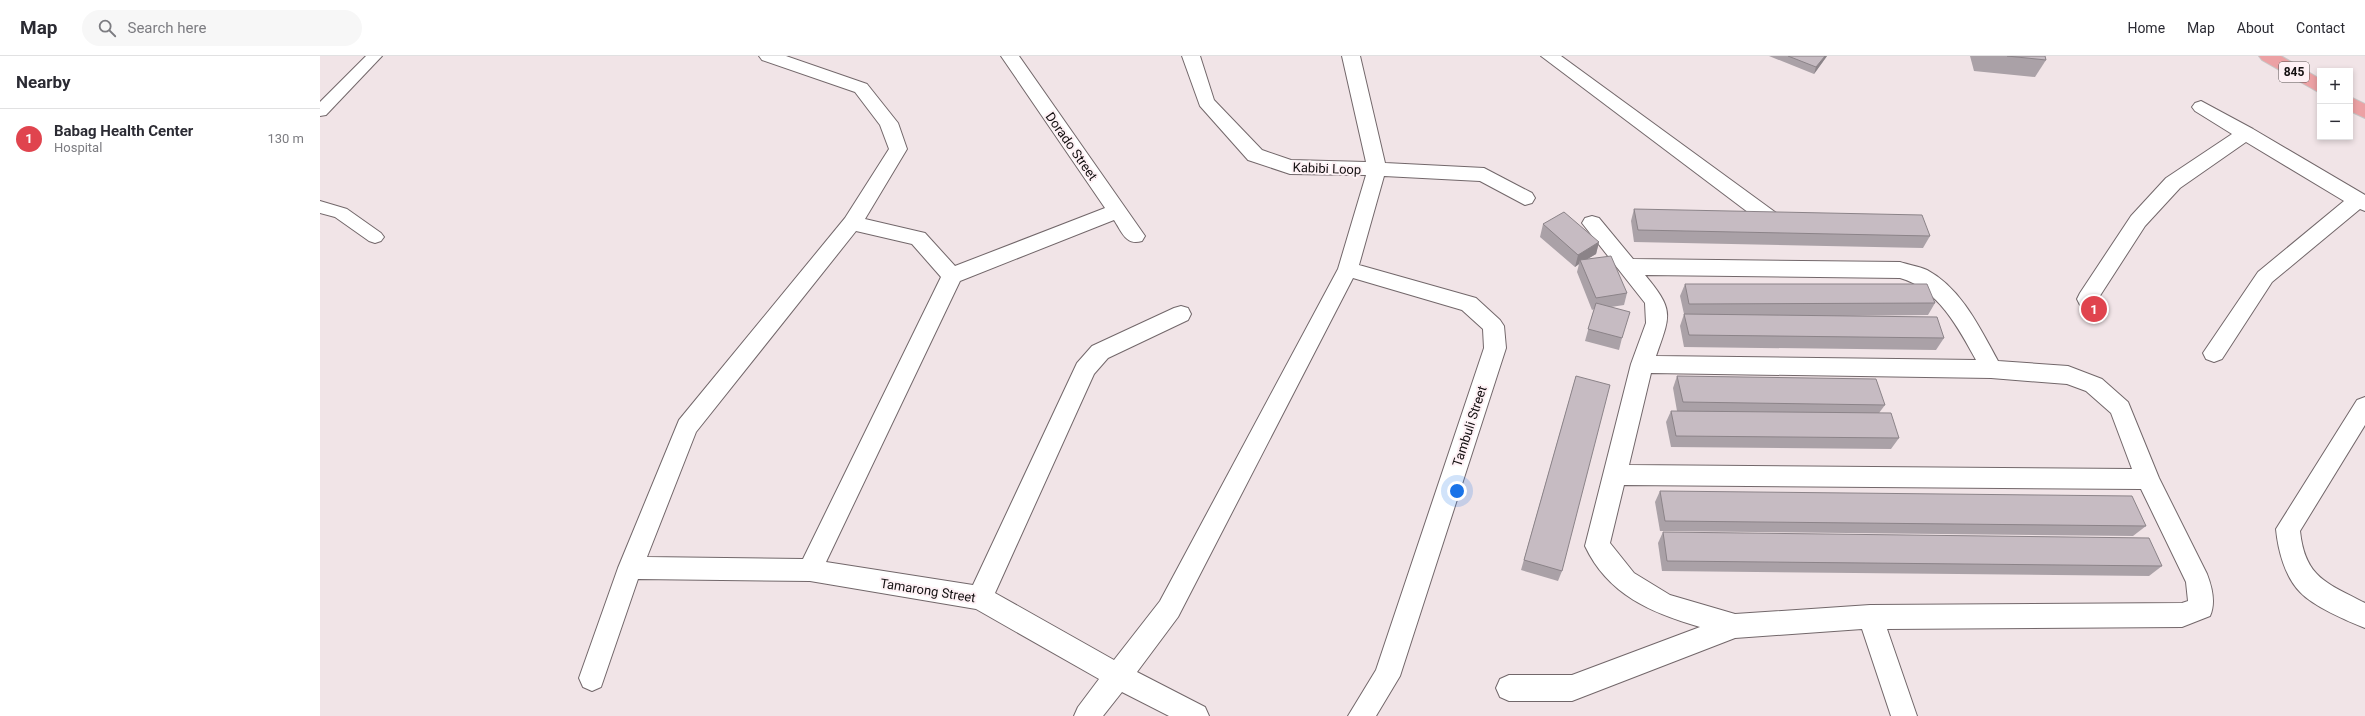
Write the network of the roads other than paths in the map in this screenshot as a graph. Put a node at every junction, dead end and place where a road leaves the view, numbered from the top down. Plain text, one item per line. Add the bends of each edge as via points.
1 (375, 56) edge
2 (768, 56) edge
3 (1010, 56) edge
4 (1191, 56) edge
5 (1351, 56) edge
6 (1550, 56) edge
7 (2268, 56) edge
8 (2317, 85) edge
9 (2201, 107) dead end
10 (320, 111) edge
11 (2246, 133) junction
12 (1377, 169) junction
13 (1525, 198) dead end
14 (2361, 202) edge
15 (320, 207) edge
16 (1118, 211) junction
17 (1772, 220) edge
18 (852, 223) junction
19 (1592, 223) dead end
20 (1135, 236) dead end
21 (375, 237) dead end
22 (1628, 267) junction
23 (1348, 269) junction
24 (952, 276) junction
25 (2087, 300) dead end
26 (1181, 314) dead end
27 (2214, 352) dead end
28 (1642, 364) junction
29 (1990, 368) junction
30 (2365, 406) edge
31 (1616, 475) junction
32 (2148, 479) junction
33 (630, 568) junction
34 (810, 570) junction
35 (980, 598) junction
36 (2365, 616) edge
37 (1870, 617) junction
38 (1735, 626) junction
39 (1118, 676) junction
40 (592, 678) dead end
41 (1509, 688) dead end
42 (1087, 716) edge
43 (1196, 716) edge
44 (1361, 716) edge
45 (1904, 716) edge

1 - 10 lane
2 - 18 street via 861,88 889,123 898,149
3 - 16 street, Dorado Street
4 - 12 street, Kabibi Loop via 1206,102 1255,155 1290,167
5 - 12 street
6 - 17 street
7 - 8 main road, 845
9 - 11 street
11 - 14 street
11 - 25 street via 2172,183 2138,221
12 - 13 street, Kabibi Loop via 1484,176
12 - 23 street
14 - 27 street via 2265,277
15 - 21 lane via 341,212
16 - 20 street, Dorado Street
16 - 24 street
18 - 24 street via 918,238
18 - 33 street via 687,427
19 - 22 street
22 - 28 street via 1655,301 1657,323
22 - 29 street via 1900,270 1919,275 1937,287 1965,322
23 - 39 street via 1169,609
23 - 44 street, Tambuli Street via 1469,304 1493,326 1495,348 1387,676
24 - 34 street
26 - 35 street via 1100,352 1085,370
28 - 29 street
28 - 31 street
29 - 32 street via 2068,376 2094,385 2120,408
30 - 36 street via 2288,529 2289,543 2309,584
31 - 32 street
31 - 38 street via 1597,546 1625,580 1664,605
32 - 37 street via 2198,582 2201,608 2182,615
33 - 34 street, Tamarong Street
33 - 40 street
34 - 35 street, Tamarong Street
35 - 39 street, Tamarong Street
37 - 38 street
37 - 45 street
38 - 41 street via 1572,688
39 - 42 street
39 - 43 street, Tamarong Street

